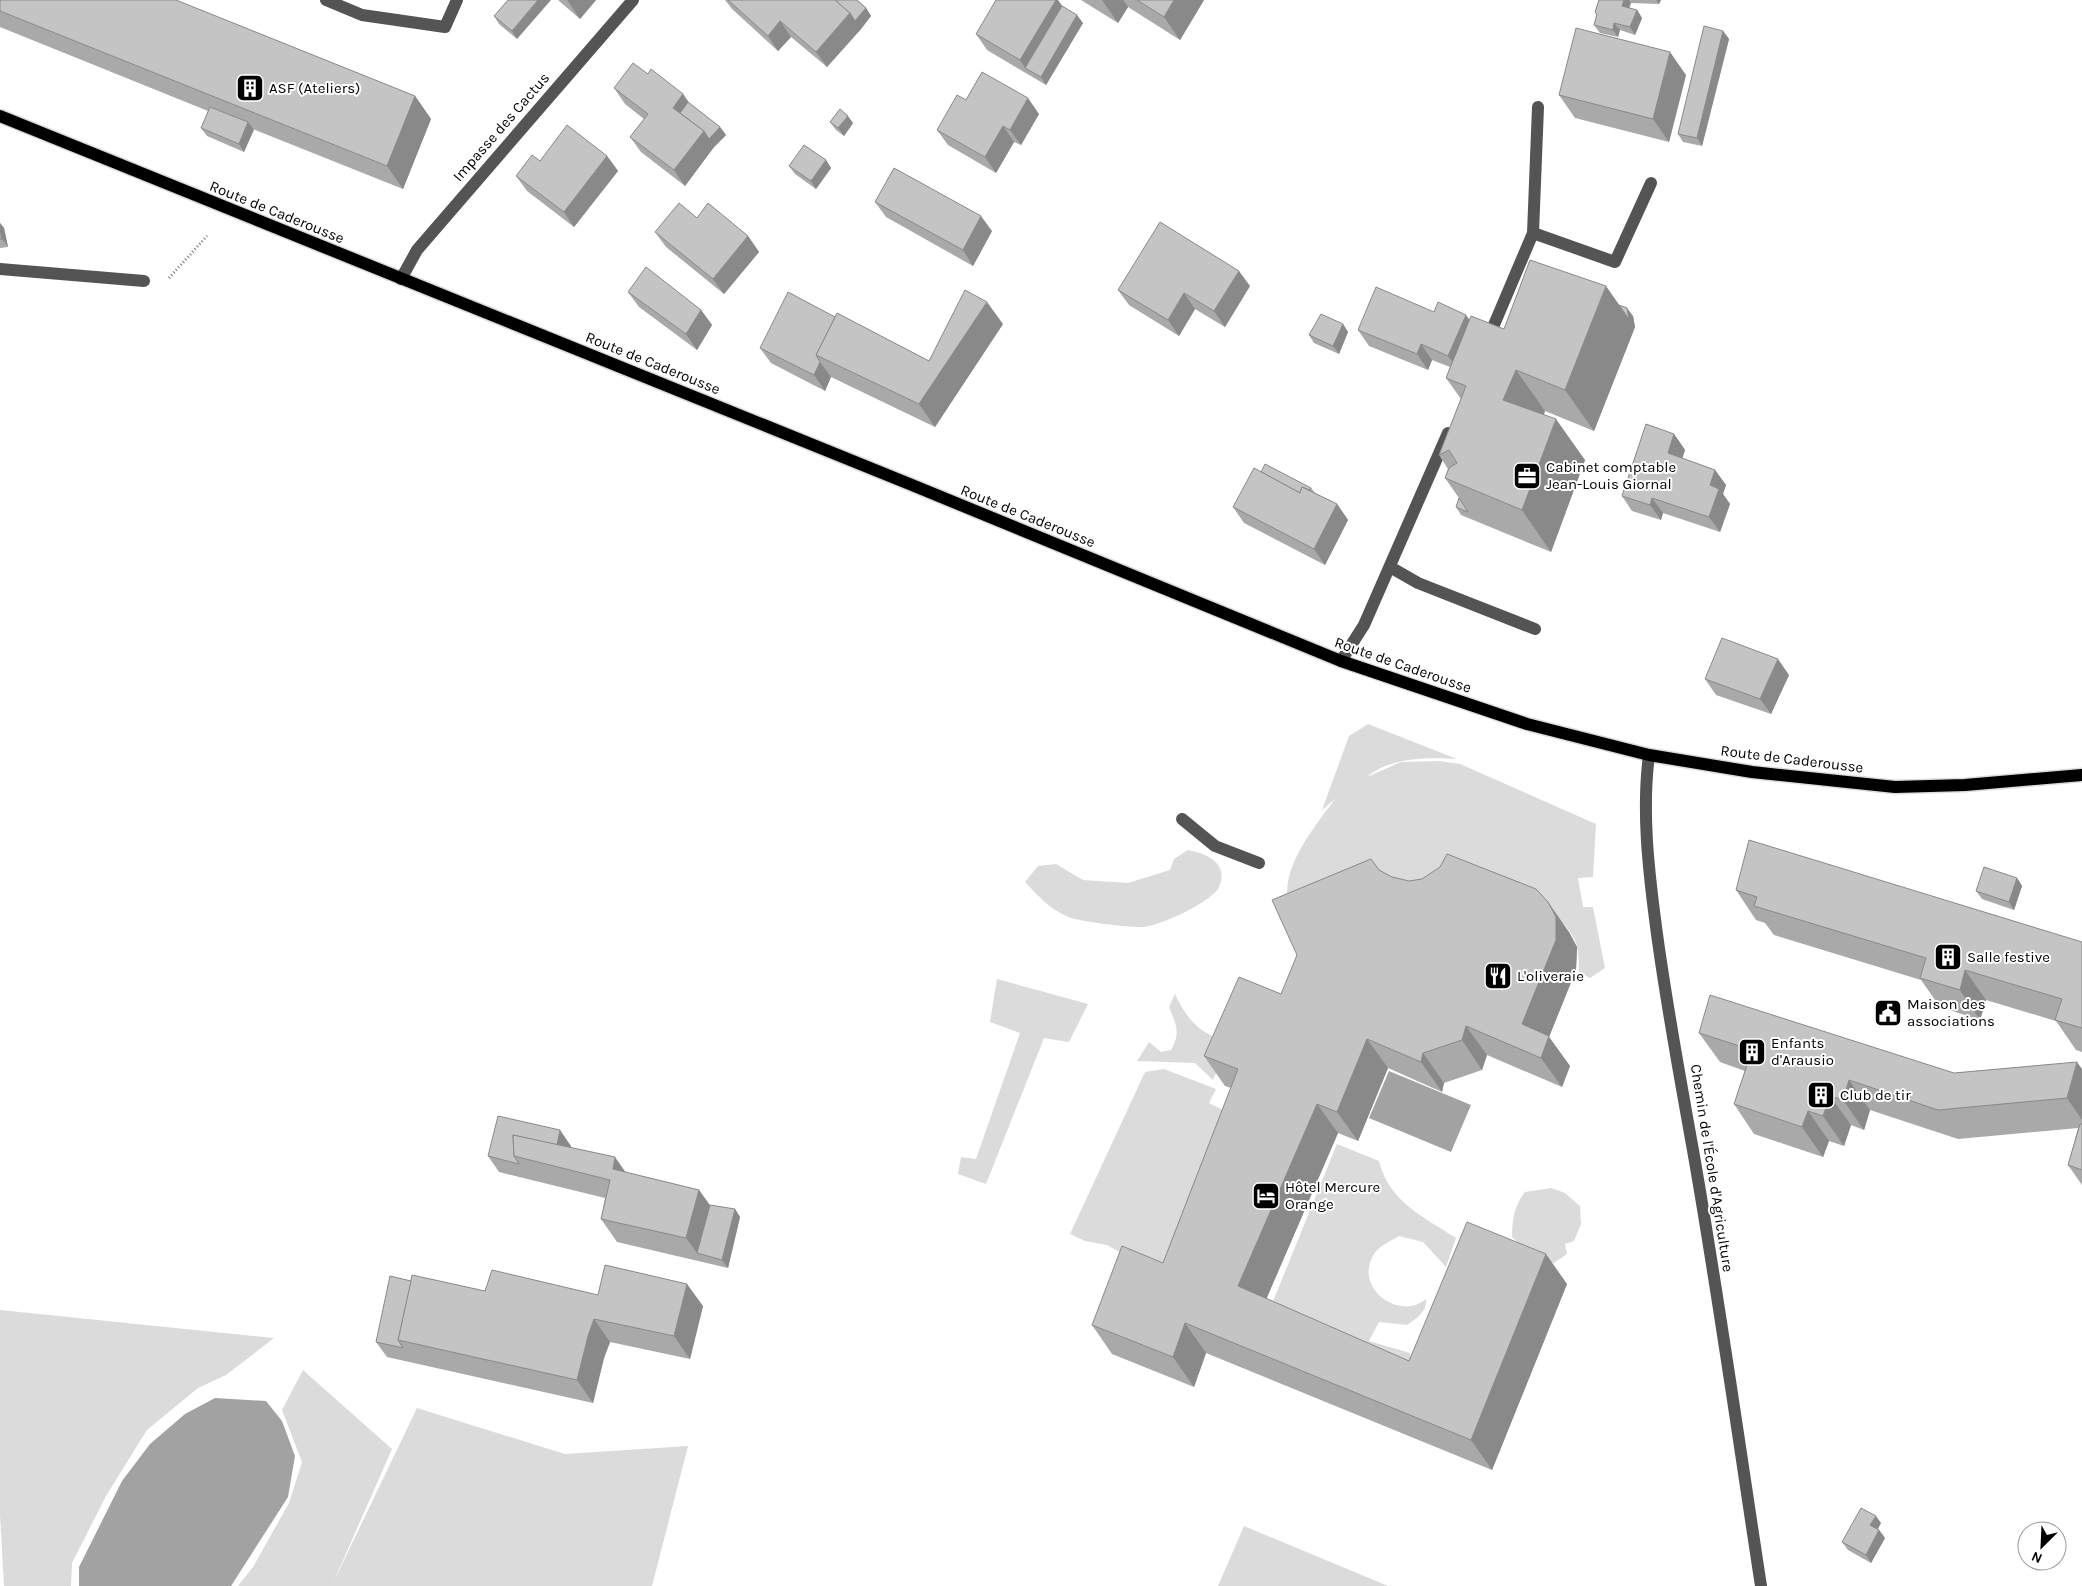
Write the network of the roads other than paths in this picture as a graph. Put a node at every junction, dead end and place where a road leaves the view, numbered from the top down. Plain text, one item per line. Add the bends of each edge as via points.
1 (326, 0) edge
2 (457, 0) edge
3 (633, 0) edge
4 (1538, 107) dead end
5 (0, 116) edge
6 (1651, 183) dead end
7 (1533, 233) junction
8 (0, 269) edge
9 (400, 279) junction
10 (144, 282) road end
11 (1482, 353) edge
12 (1454, 417) edge
13 (1390, 568) junction
14 (1535, 629) dead end
15 (1341, 662) junction
16 (1649, 755) junction
17 (2082, 775) edge
18 (1182, 819) dead end
19 (1259, 863) dead end
20 (1761, 1586) edge

1 - 2 street via 362,15 446,27
3 - 9 street, Impasse des Cactus via 417,250
4 - 7 street
5 - 9 main road, Route de Caderousse
6 - 7 street via 1615,262
7 - 11 street
8 - 10 street
9 - 15 main road, Route de Caderousse
12 - 13 street
13 - 14 street via 1418,583
13 - 15 street via 1364,625
15 - 16 main road, Route de Caderousse via 1527,724
16 - 17 main road, Route de Caderousse via 1752,772 1895,787
16 - 20 street, Chemin de l'École d'Agriculture via 1646,827 1660,961 1697,1171
18 - 19 street via 1215,846

